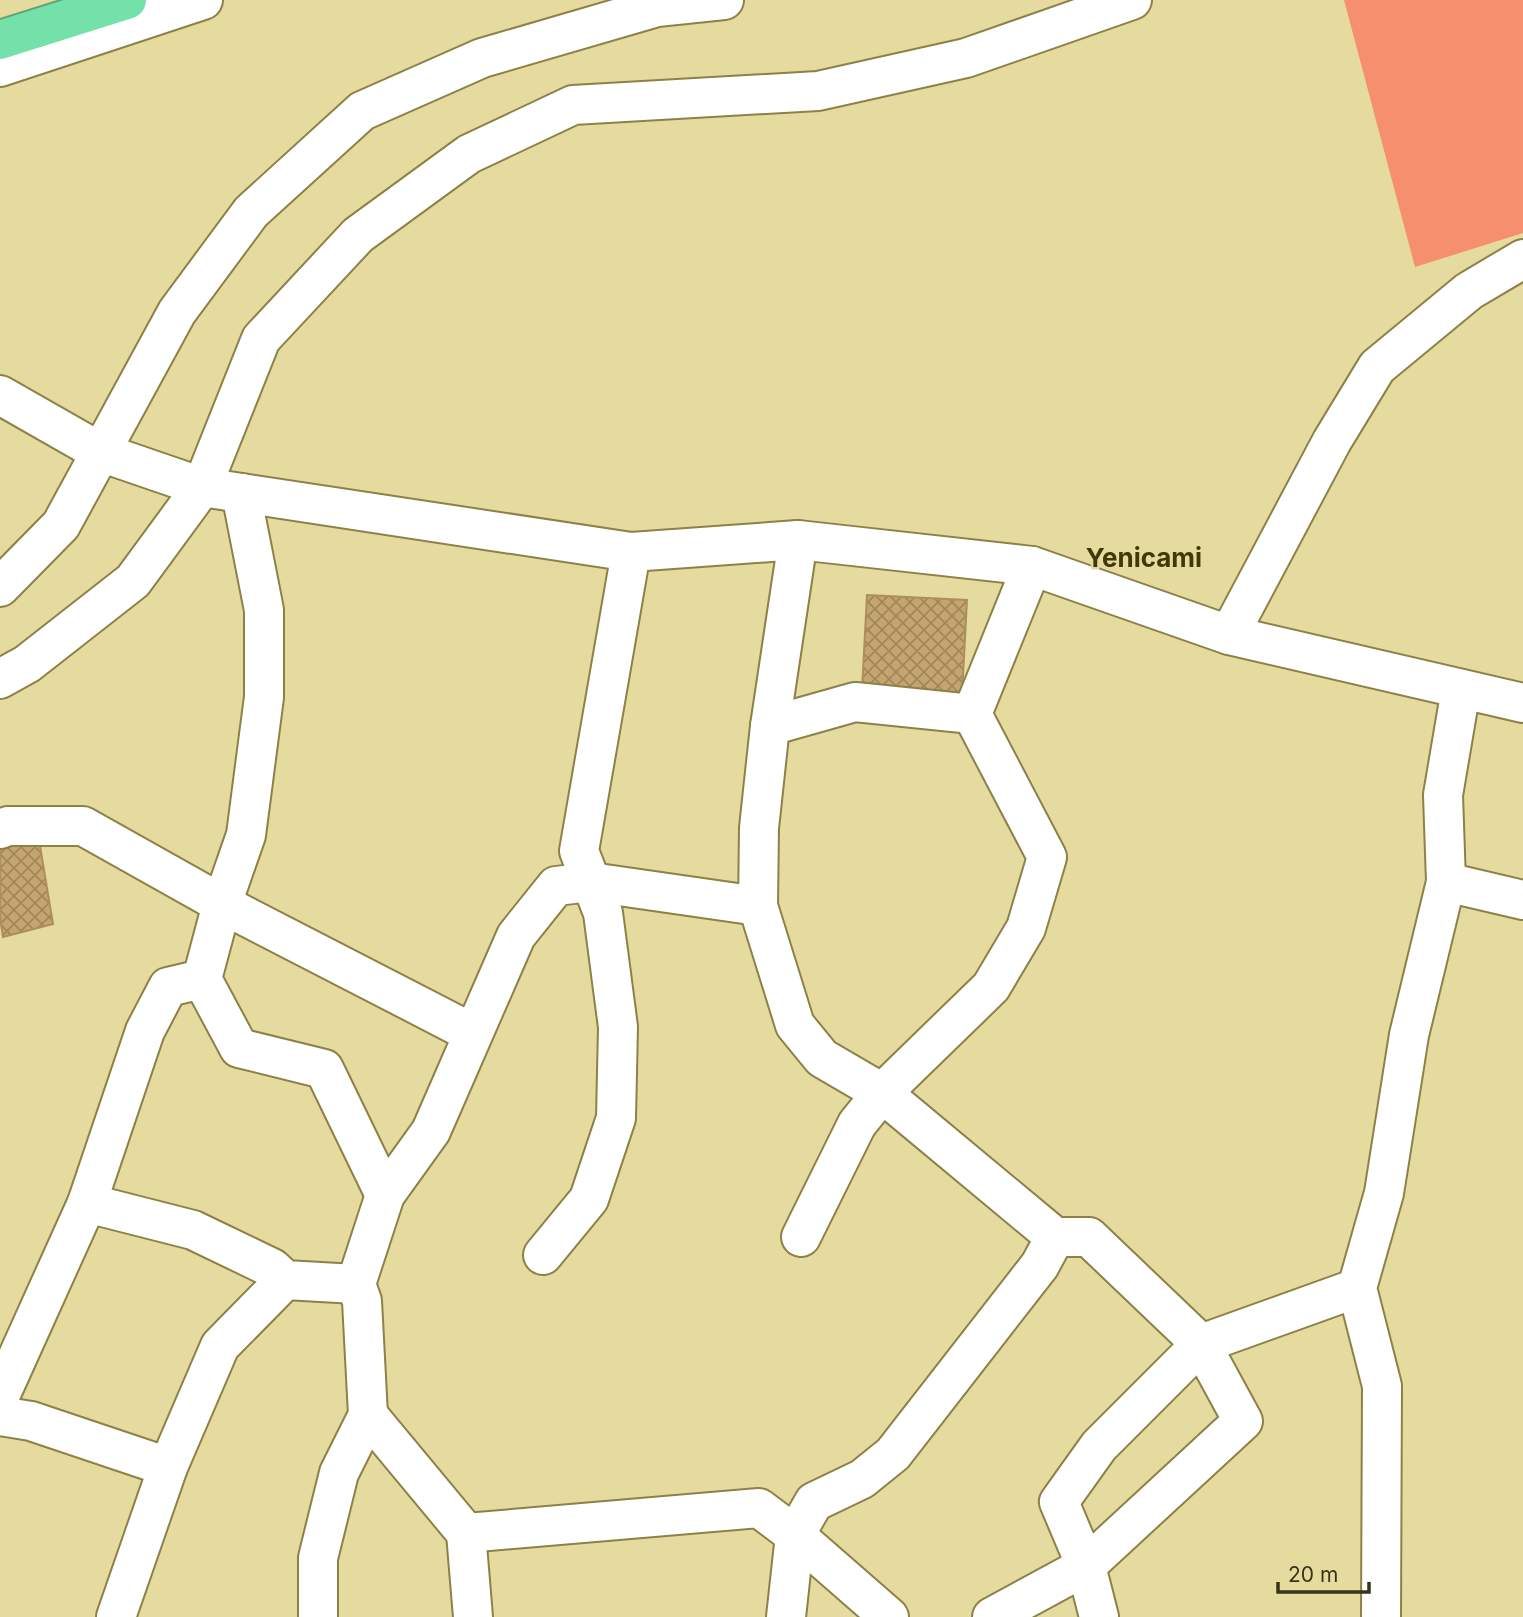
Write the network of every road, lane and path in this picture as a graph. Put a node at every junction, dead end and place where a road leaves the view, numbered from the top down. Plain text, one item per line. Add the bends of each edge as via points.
1 (127, 0) edge
2 (203, 0) edge
3 (724, 0) edge
4 (1132, 0) edge
5 (0, 40) edge
6 (0, 67) edge
7 (1523, 259) edge
8 (0, 395) edge
9 (100, 452) junction
10 (202, 487) junction
11 (241, 493) junction
12 (798, 540) junction
13 (631, 552) junction
14 (1032, 566) junction
15 (0, 587) edge
16 (1229, 635) junction
17 (0, 679) edge
18 (1461, 689) junction
19 (1523, 704) edge
20 (972, 714) junction
21 (770, 726) junction
22 (0, 830) edge
23 (591, 882) junction
24 (1446, 882) junction
25 (1523, 900) edge
26 (222, 904) junction
27 (758, 906) junction
28 (202, 979) junction
29 (472, 1033) junction
30 (883, 1093) junction
31 (385, 1195) junction
32 (87, 1203) junction
33 (801, 1237) dead end
34 (1055, 1237) junction
35 (543, 1255) dead end
36 (285, 1280) junction
37 (356, 1284) junction
38 (1357, 1289) junction
39 (1201, 1344) junction
40 (0, 1396) edge
41 (368, 1415) junction
42 (0, 1416) edge
43 (168, 1467) junction
44 (466, 1533) junction
45 (795, 1535) junction
46 (1086, 1566) junction
47 (116, 1617) edge
48 (318, 1617) edge
49 (473, 1617) edge
50 (786, 1617) edge
51 (889, 1617) edge
52 (992, 1617) edge
53 (1099, 1617) edge
54 (1381, 1617) edge

1 - 5 highway
2 - 6 street
3 - 9 street via 657,8 482,58 362,111 251,212 177,312
4 - 10 street via 966,58 818,91 573,105 469,155 358,235 261,339
7 - 16 street via 1469,291 1377,367 1332,441
8 - 9 street
9 - 10 street
9 - 15 street via 61,525
10 - 11 street
10 - 17 street via 133,581 27,664
11 - 13 street
11 - 26 street via 264,610 264,697 246,835
12 - 13 street
12 - 14 street
12 - 21 street
13 - 23 street via 579,850
14 - 16 street
14 - 20 street
16 - 18 street
18 - 19 street
18 - 24 street via 1443,795
20 - 21 street via 855,702
20 - 30 street via 1047,857 1026,928 991,988
21 - 27 street
22 - 26 street via 8,826 83,826
23 - 27 street
23 - 29 street via 556,886 516,936
23 - 35 street via 603,913 618,1027 616,1118 589,1199
24 - 25 street
24 - 38 street via 1409,1035 1384,1193
26 - 28 street
26 - 29 street
27 - 30 street via 795,1025 822,1058
28 - 31 street via 239,1048 324,1069
28 - 32 street via 168,988 145,1031
29 - 31 street via 431,1131
30 - 33 street via 857,1124
30 - 34 street
31 - 37 street
32 - 36 street via 193,1230 272,1268
32 - 40 street
34 - 39 street via 1089,1237
34 - 45 street via 1041,1265 893,1454 862,1479 814,1502
36 - 37 street
36 - 43 street via 220,1346
37 - 41 street via 362,1301
38 - 39 street
38 - 54 street via 1382,1386
39 - 46 street via 1099,1446 1059,1502
39 - 46 street via 1243,1421
41 - 44 street
41 - 48 street via 339,1473 330,1509 318,1558
42 - 43 street via 31,1421
43 - 47 street
44 - 45 street via 760,1508
44 - 49 street
45 - 50 street
45 - 51 street
46 - 52 street
46 - 53 street

